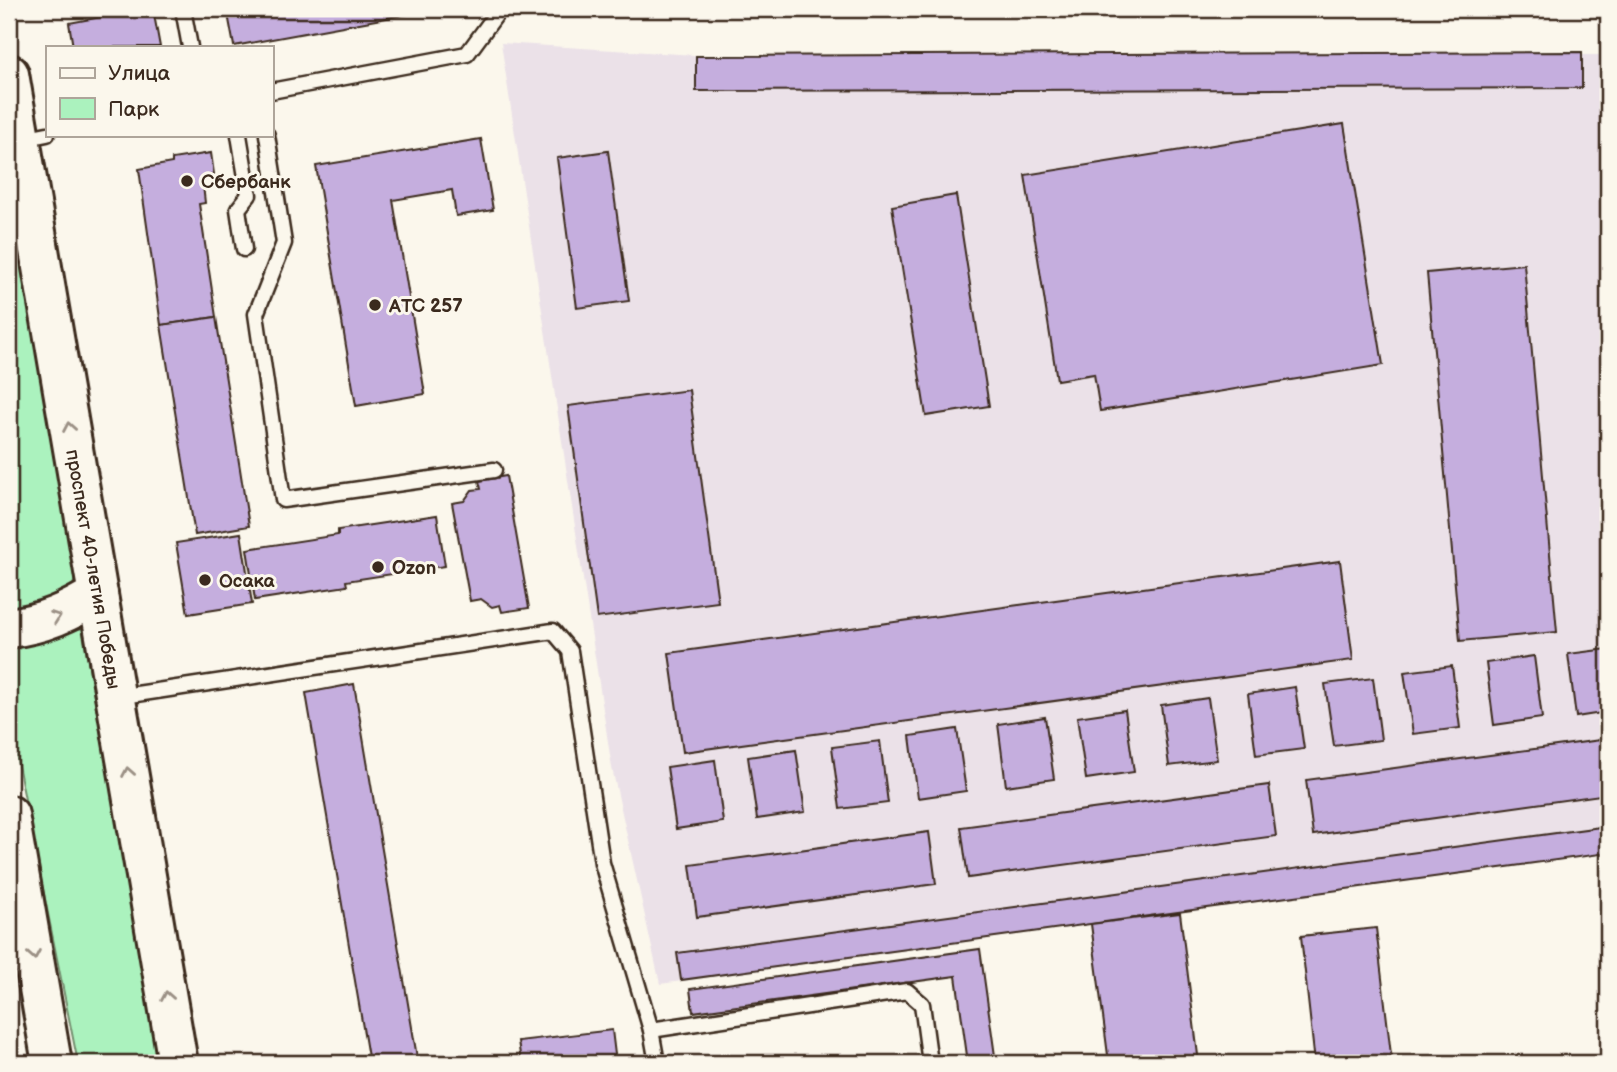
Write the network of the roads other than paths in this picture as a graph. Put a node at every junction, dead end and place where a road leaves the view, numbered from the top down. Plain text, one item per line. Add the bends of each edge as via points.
1 (183, 9) edge
2 (500, 9) edge
3 (190, 46) edge
4 (9, 74) edge
5 (273, 91) edge
6 (34, 136) edge
7 (239, 136) edge
8 (267, 136) edge
9 (244, 249) dead end
10 (494, 470) dead end
11 (98, 594) junction
12 (9, 628) edge
13 (116, 697) junction
14 (9, 816) edge
15 (651, 1030) junction
16 (52, 1063) edge
17 (178, 1063) edge
18 (657, 1063) edge
19 (930, 1063) edge

1 - 3 lane
2 - 5 lane via 467,54
4 - 6 main road, проспект 40-летия Победы
11 -> 6 main road, проспект 40-летия Победы
7 - 9 lane via 249,195 238,209
8 - 10 lane via 284,243 256,314 283,500
12 -> 11 main road via 68,613
11 - 13 main road, проспект 40-летия Победы
13 - 15 lane via 553,631 570,651 602,863
17 -> 13 main road, проспект 40-летия Победы
14 -> 16 main road
15 - 18 lane
15 - 19 lane via 907,990 922,1004

